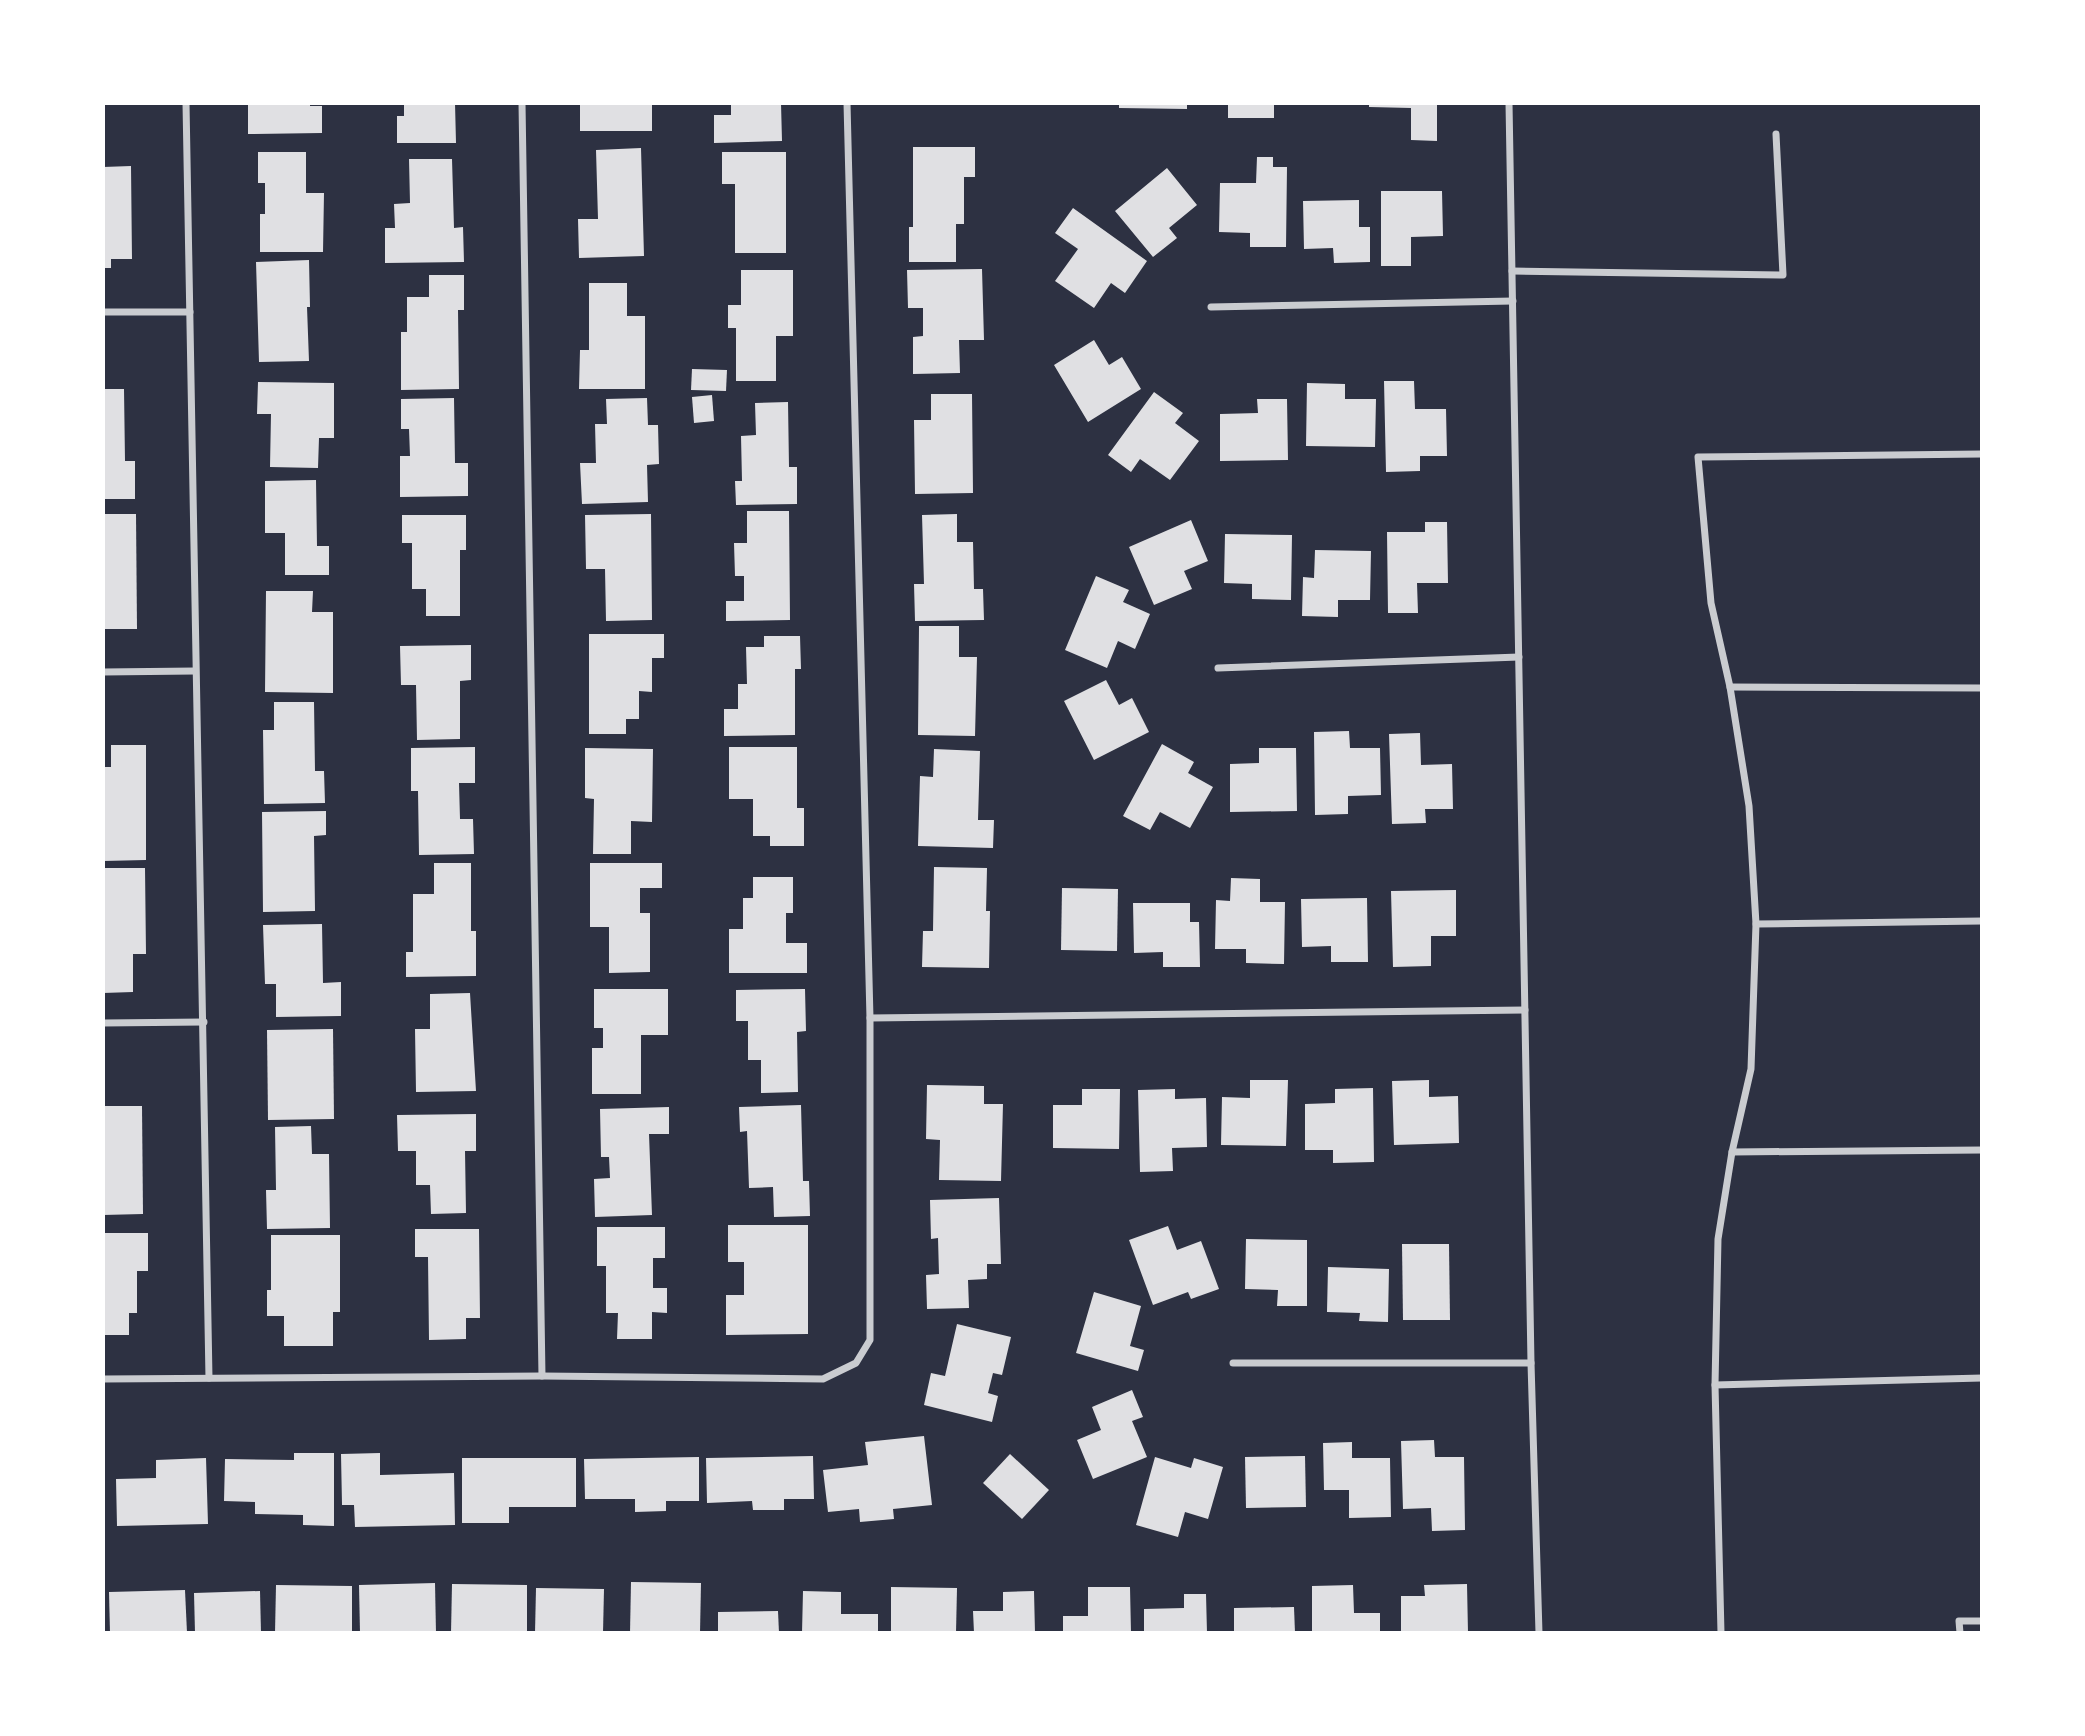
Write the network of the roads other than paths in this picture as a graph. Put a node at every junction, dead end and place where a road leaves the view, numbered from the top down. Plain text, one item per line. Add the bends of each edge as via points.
1 (186, 103) edge
2 (522, 103) edge
3 (847, 103) edge
4 (1509, 103) edge
5 (1776, 134) dead end
6 (1512, 271) junction
7 (1513, 300) junction
8 (1211, 307) dead end
9 (103, 312) edge
10 (190, 312) junction
11 (1982, 454) edge
12 (1519, 657) junction
13 (1218, 668) dead end
14 (195, 671) junction
15 (103, 672) edge
16 (1730, 687) junction
17 (1982, 688) edge
18 (1982, 921) edge
19 (1756, 924) junction
20 (1525, 1010) junction
21 (870, 1018) junction
22 (204, 1022) junction
23 (103, 1023) edge
24 (1982, 1150) edge
25 (1732, 1152) junction
26 (1233, 1363) dead end
27 (1531, 1363) junction
28 (542, 1376) junction
29 (209, 1378) junction
30 (1982, 1378) edge
31 (103, 1379) edge
32 (1715, 1385) junction
33 (1982, 1621) edge
34 (1539, 1633) edge
35 (1721, 1633) edge
36 (1959, 1633) edge

1 - 10 street
2 - 28 street
3 - 21 street
4 - 6 street
5 - 6 street via 1783,275
6 - 7 street
7 - 8 street
7 - 12 street
9 - 10 street
10 - 14 street
11 - 16 street via 1698,457 1711,603
12 - 13 street
12 - 20 street
14 - 15 street
14 - 22 street
16 - 17 street
16 - 19 street via 1749,806
18 - 19 street
19 - 25 street via 1751,1069
20 - 21 street
20 - 27 street
21 - 28 street via 870,1340 856,1363 823,1379
22 - 23 street
22 - 29 street
24 - 25 street
25 - 32 street via 1718,1239
26 - 27 street
27 - 34 street
28 - 29 street
29 - 31 street
30 - 32 street
32 - 35 street
33 - 36 street via 1959,1621

